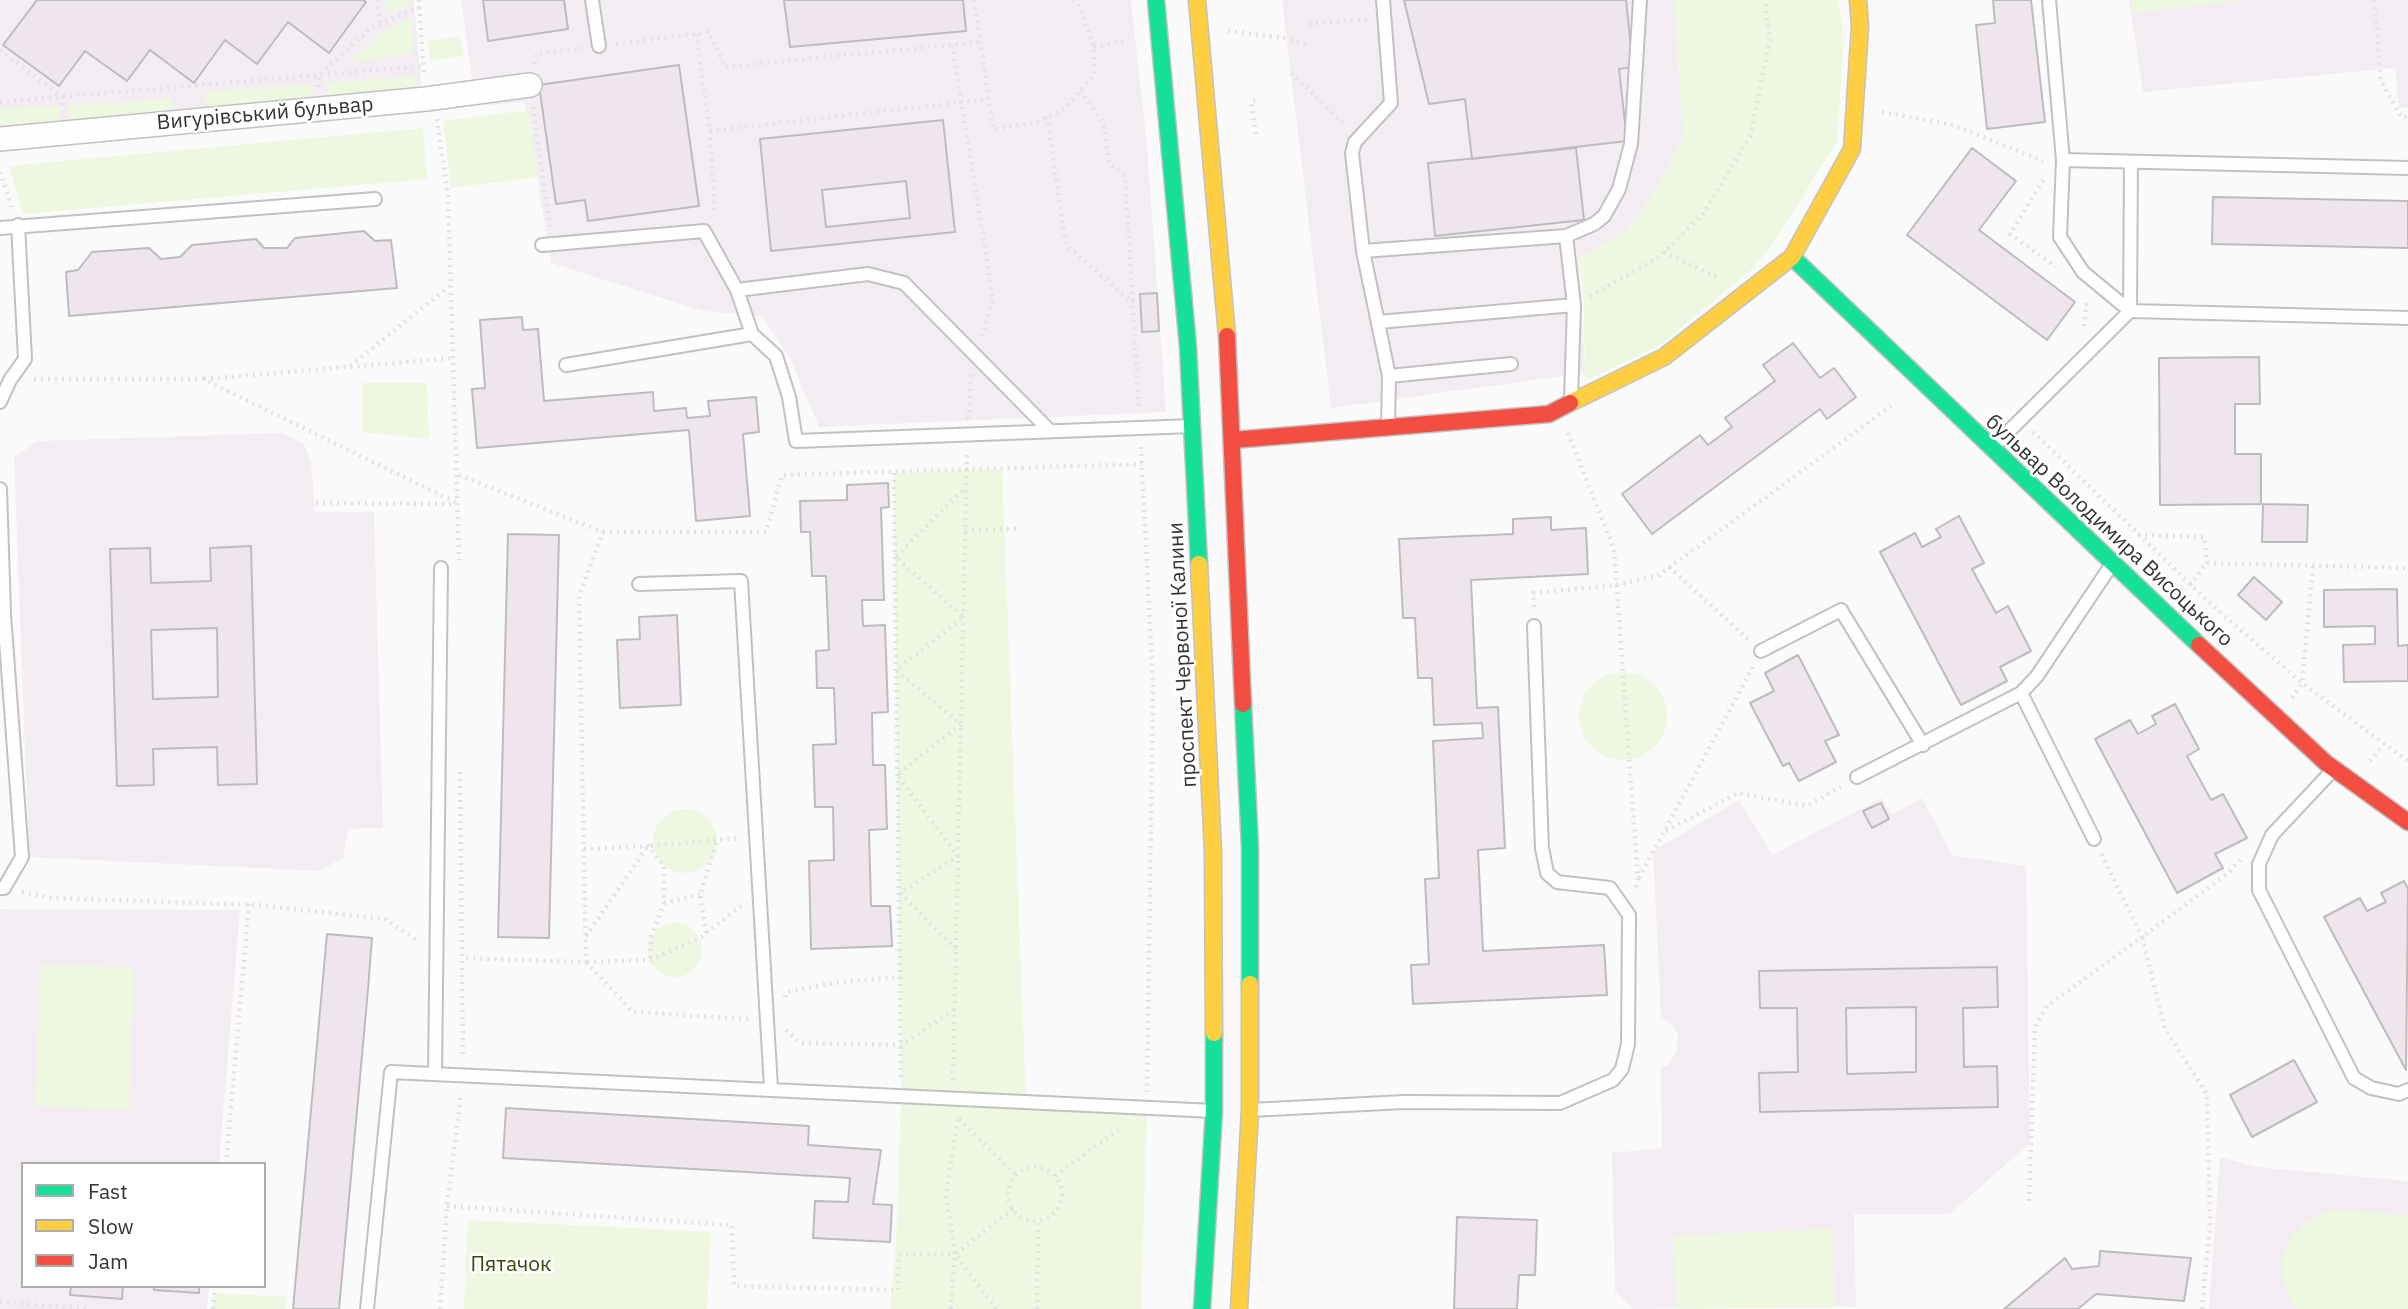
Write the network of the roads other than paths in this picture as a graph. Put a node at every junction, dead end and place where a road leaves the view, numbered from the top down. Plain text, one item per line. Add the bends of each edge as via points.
1 (592, 0) edge
2 (1156, 0) edge
3 (1197, 0) edge
4 (1383, 0) edge
5 (1640, 0) edge
6 (1858, 0) edge
7 (2049, 0) edge
8 (599, 46) road end
9 (530, 85) road end
10 (0, 139) edge
11 (2063, 160) junction
12 (2131, 162) junction
13 (2408, 168) edge
14 (375, 198) dead end
15 (18, 225) junction
16 (0, 228) edge
17 (1566, 236) junction
18 (547, 244) road end
19 (1363, 251) junction
20 (1793, 257) junction
21 (737, 290) junction
22 (1574, 305) junction
23 (2130, 311) junction
24 (2408, 318) edge
25 (1378, 322) junction
26 (752, 334) junction
27 (1511, 364) dead end
28 (566, 365) dead end
29 (1389, 376) junction
30 (0, 402) edge
31 (1571, 405) junction
32 (1193, 425) junction
33 (1388, 429) junction
34 (1050, 431) junction
35 (1233, 440) junction
36 (1990, 449) junction
37 (0, 489) edge
38 (2112, 563) junction
39 (441, 568) dead end
40 (639, 584) dead end
41 (1534, 626) road end
42 (1761, 651) road end
43 (2021, 693) junction
44 (1923, 745) junction
45 (2334, 769) junction
46 (1857, 777) road end
47 (2408, 822) edge
48 (2094, 839) road end
49 (2, 888) edge
50 (435, 1074) junction
51 (771, 1088) junction
52 (2408, 1090) edge
53 (1250, 1110) junction
54 (1214, 1111) junction
55 (367, 1309) edge
56 (1202, 1309) edge
57 (1240, 1309) edge

1 - 8 lane
2 - 32 main road, проспект Червоної Калини
3 - 35 main road via 1224,281
4 - 19 lane via 1391,103 1359,138 1352,153
5 - 17 lane via 1631,144 1619,188 1604,216
6 - 20 main road via 1853,149
7 - 11 lane
9 - 10 street, Вигурівський бульвар
11 - 12 lane
11 - 23 lane via 2060,237 2083,272
12 - 13 lane
12 - 23 lane
14 - 15 lane
15 - 16 lane
15 - 30 lane via 25,359
17 - 19 lane
17 - 22 lane
18 - 21 lane via 704,231
19 - 25 lane
20 - 31 main road via 1664,357
20 - 36 main road, бульвар Володимира Висоцького
21 - 26 lane
21 - 34 lane via 868,274 886,276 910,288
22 - 25 lane
22 - 31 lane
23 - 24 lane
23 - 36 lane
25 - 29 lane
26 - 28 lane
26 - 34 lane via 776,356 796,441
27 - 29 lane
29 - 33 lane
31 - 33 main road via 1549,414
32 - 34 lane
32 - 54 main road, проспект Червоної Калини via 1213,852
33 - 35 main road
35 - 53 main road via 1250,847
36 - 38 main road, бульвар Володимира Висоцького
37 - 49 lane via 22,858
38 - 43 lane via 2037,677
38 - 45 main road, бульвар Володимира Висоцького
39 - 50 lane
40 - 51 lane via 740,581
41 - 53 lane via 1542,848 1547,873 1557,882 1610,888 1629,915 1628,1044 1622,1069 1613,1080 1560,1103 1404,1102
42 - 44 lane via 1841,610
43 - 44 lane
43 - 48 lane
44 - 46 lane
45 - 47 main road, бульвар Володимира Висоцького
45 - 52 lane via 2272,835 2259,864 2259,890 2354,1077 2371,1088 2399,1094
50 - 51 lane
50 - 55 lane via 391,1072
51 - 54 lane
53 - 57 main road
54 - 56 main road, проспект Червоної Калини

